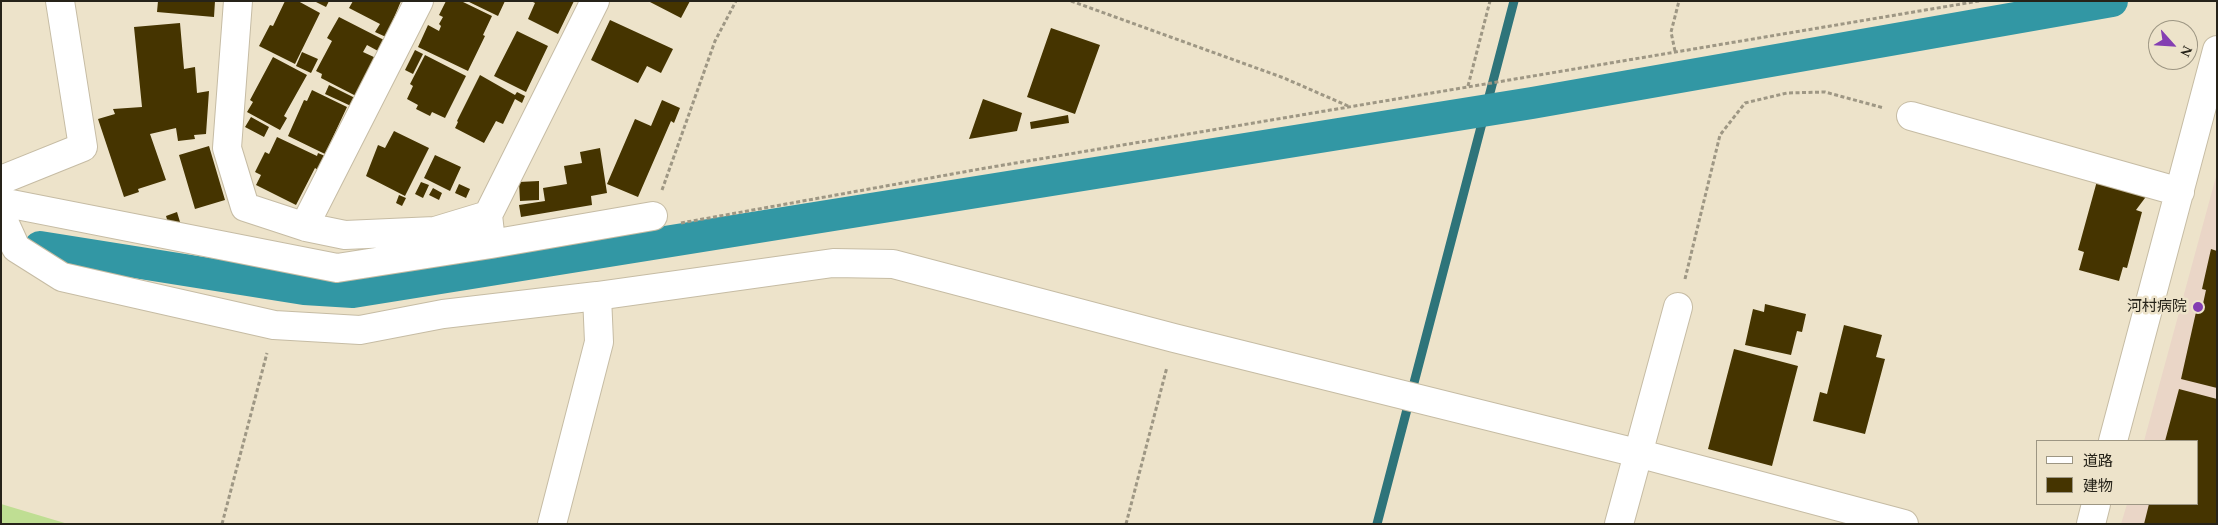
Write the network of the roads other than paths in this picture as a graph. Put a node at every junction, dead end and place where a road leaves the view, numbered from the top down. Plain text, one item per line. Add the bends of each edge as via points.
1 (60, 1) edge
2 (238, 1) edge
3 (419, 1) edge
4 (594, 1) edge
5 (2217, 50) edge
6 (1912, 116) road end
7 (1, 180) edge
8 (2180, 192) junction
9 (1, 202) edge
10 (1, 215) edge
11 (488, 216) junction
12 (653, 216) road end
13 (306, 227) junction
14 (492, 244) junction
15 (597, 296) junction
16 (1678, 307) road end
17 (2113, 440) edge
18 (1637, 453) junction
19 (2096, 505) edge
20 (552, 524) edge
21 (1619, 524) edge
22 (1904, 524) edge
23 (2090, 524) edge

1 - 7 street via 84,147
2 - 13 street via 227,148 245,207
3 - 13 street
4 - 11 street
5 - 8 street
6 - 8 street
8 - 17 street
9 - 14 street via 337,268
10 - 15 street via 16,248 62,276 274,325 360,330 444,314
11 - 13 street via 435,231 345,235
11 - 14 street
12 - 14 street
15 - 18 street via 832,263 893,264 1174,338
15 - 20 street via 599,342
16 - 18 street
18 - 21 street
18 - 22 street
19 - 23 street

